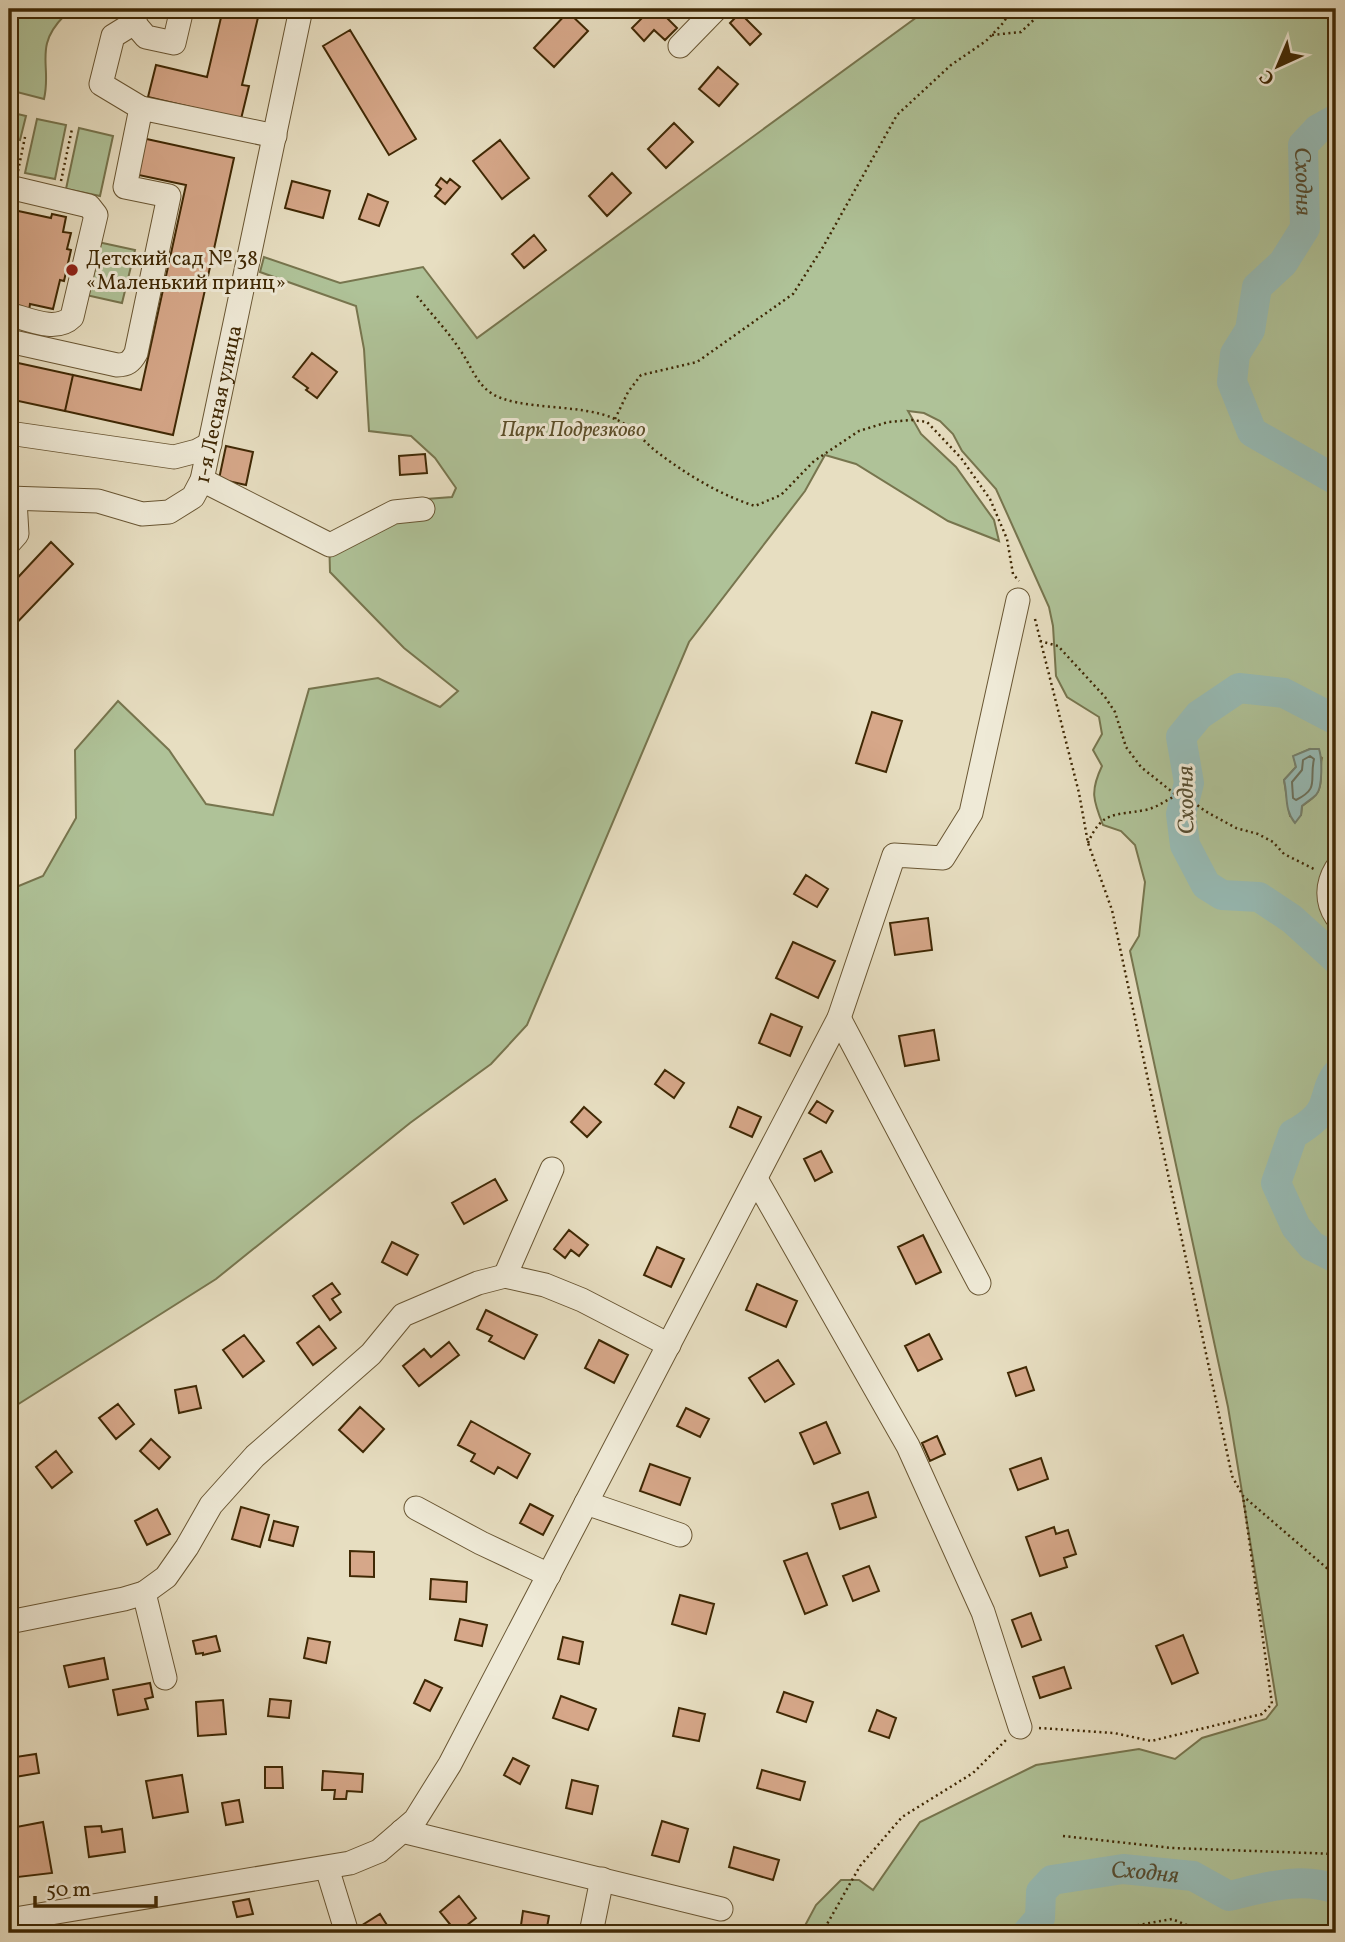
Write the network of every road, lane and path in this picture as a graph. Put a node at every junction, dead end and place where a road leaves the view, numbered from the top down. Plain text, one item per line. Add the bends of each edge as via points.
1 (182, 9) edge
2 (301, 9) edge
3 (716, 9) edge
4 (1011, 9) edge
5 (1045, 9) edge
6 (136, 16) edge
7 (992, 35) junction
8 (680, 46) dead end
9 (141, 108) junction
10 (72, 129) dead end
11 (275, 136) junction
12 (25, 137) dead end
13 (11, 188) edge
14 (58, 198) junction
15 (416, 296) dead end
16 (16, 316) edge
17 (13, 342) edge
18 (615, 419) junction
19 (9, 433) edge
20 (210, 444) junction
21 (202, 480) junction
22 (12, 499) edge
23 (423, 509) dead end
24 (9, 543) edge
25 (1019, 592) joint
26 (1034, 617) dead end
27 (1040, 642) junction
28 (1176, 795) junction
29 (1088, 843) junction
30 (1334, 872) edge
31 (1336, 916) edge
32 (839, 1018) junction
33 (552, 1169) dead end
34 (755, 1179) junction
35 (505, 1276) junction
36 (978, 1283) dead end
37 (669, 1345) junction
38 (1242, 1496) junction
39 (586, 1503) junction
40 (416, 1508) dead end
41 (680, 1535) dead end
42 (549, 1575) junction
43 (1336, 1576) edge
44 (144, 1593) junction
45 (9, 1622) edge
46 (165, 1678) dead end
47 (1020, 1727) junction
48 (402, 1831) junction
49 (1063, 1836) dead end
50 (1336, 1854) edge
51 (327, 1868) junction
52 (602, 1879) junction
53 (720, 1909) dead end
54 (17, 1924) edge
55 (347, 1933) edge
56 (591, 1933) edge
57 (822, 1933) edge
58 (1094, 1933) edge
59 (1206, 1933) edge

1 - 6 street via 174,44 146,37
2 - 11 street, 1-я Лесная улица
3 - 8 street
4 - 7 path
5 - 7 path via 1021,32
6 - 9 street via 113,36 102,84
7 - 18 path via 897,115 793,294 697,362 641,375
9 - 11 street
9 - 17 street via 125,187 169,196 136,353 125,365 117,365
10 - 14 path
11 - 20 street, 1-я Лесная улица
12 - 13 path
13 - 14 street
14 - 16 street via 89,205 96,215 75,309 72,317 55,325
15 - 18 path via 489,392 523,403 588,410
16 - 17 street
18 - 25 path via 696,478 755,506 781,495 814,461 859,431 888,422 927,422 961,458 990,499 1007,539
19 - 20 street via 174,457
20 - 21 street, 1-я Лесная улица
21 - 22 street, 1-я Лесная улица via 192,496 169,512 142,514 98,501
21 - 23 street via 330,545 394,512
22 - 24 street via 17,534
25 - 32 street via 971,813 943,858 894,855
26 - 27 path
27 - 28 path via 1058,646 1105,697 1126,747 1141,767
27 - 29 path
28 - 29 path via 1144,811 1132,810 1103,820
28 - 30 path via 1265,838 1284,854
29 - 38 path via 1112,910 1232,1476
30 - 31 street via 1327,895
32 - 34 street
32 - 36 street
33 - 35 street
34 - 37 street
34 - 47 street via 908,1446 983,1612
35 - 37 street via 582,1300
35 - 44 street via 403,1315 371,1354 255,1456 211,1505 166,1577
37 - 39 street
38 - 43 path
38 - 47 path via 1272,1704 1262,1714 1151,1741 1114,1733
39 - 41 street
39 - 42 street
40 - 42 street
42 - 48 street via 450,1764 415,1820
44 - 45 street
44 - 46 street
47 - 57 path via 973,1773 902,1817 860,1866
48 - 51 street via 379,1851
48 - 52 street
49 - 50 path via 1172,1848
51 - 54 street
51 - 55 street
52 - 53 street
52 - 56 street
58 - 59 path via 1172,1919

